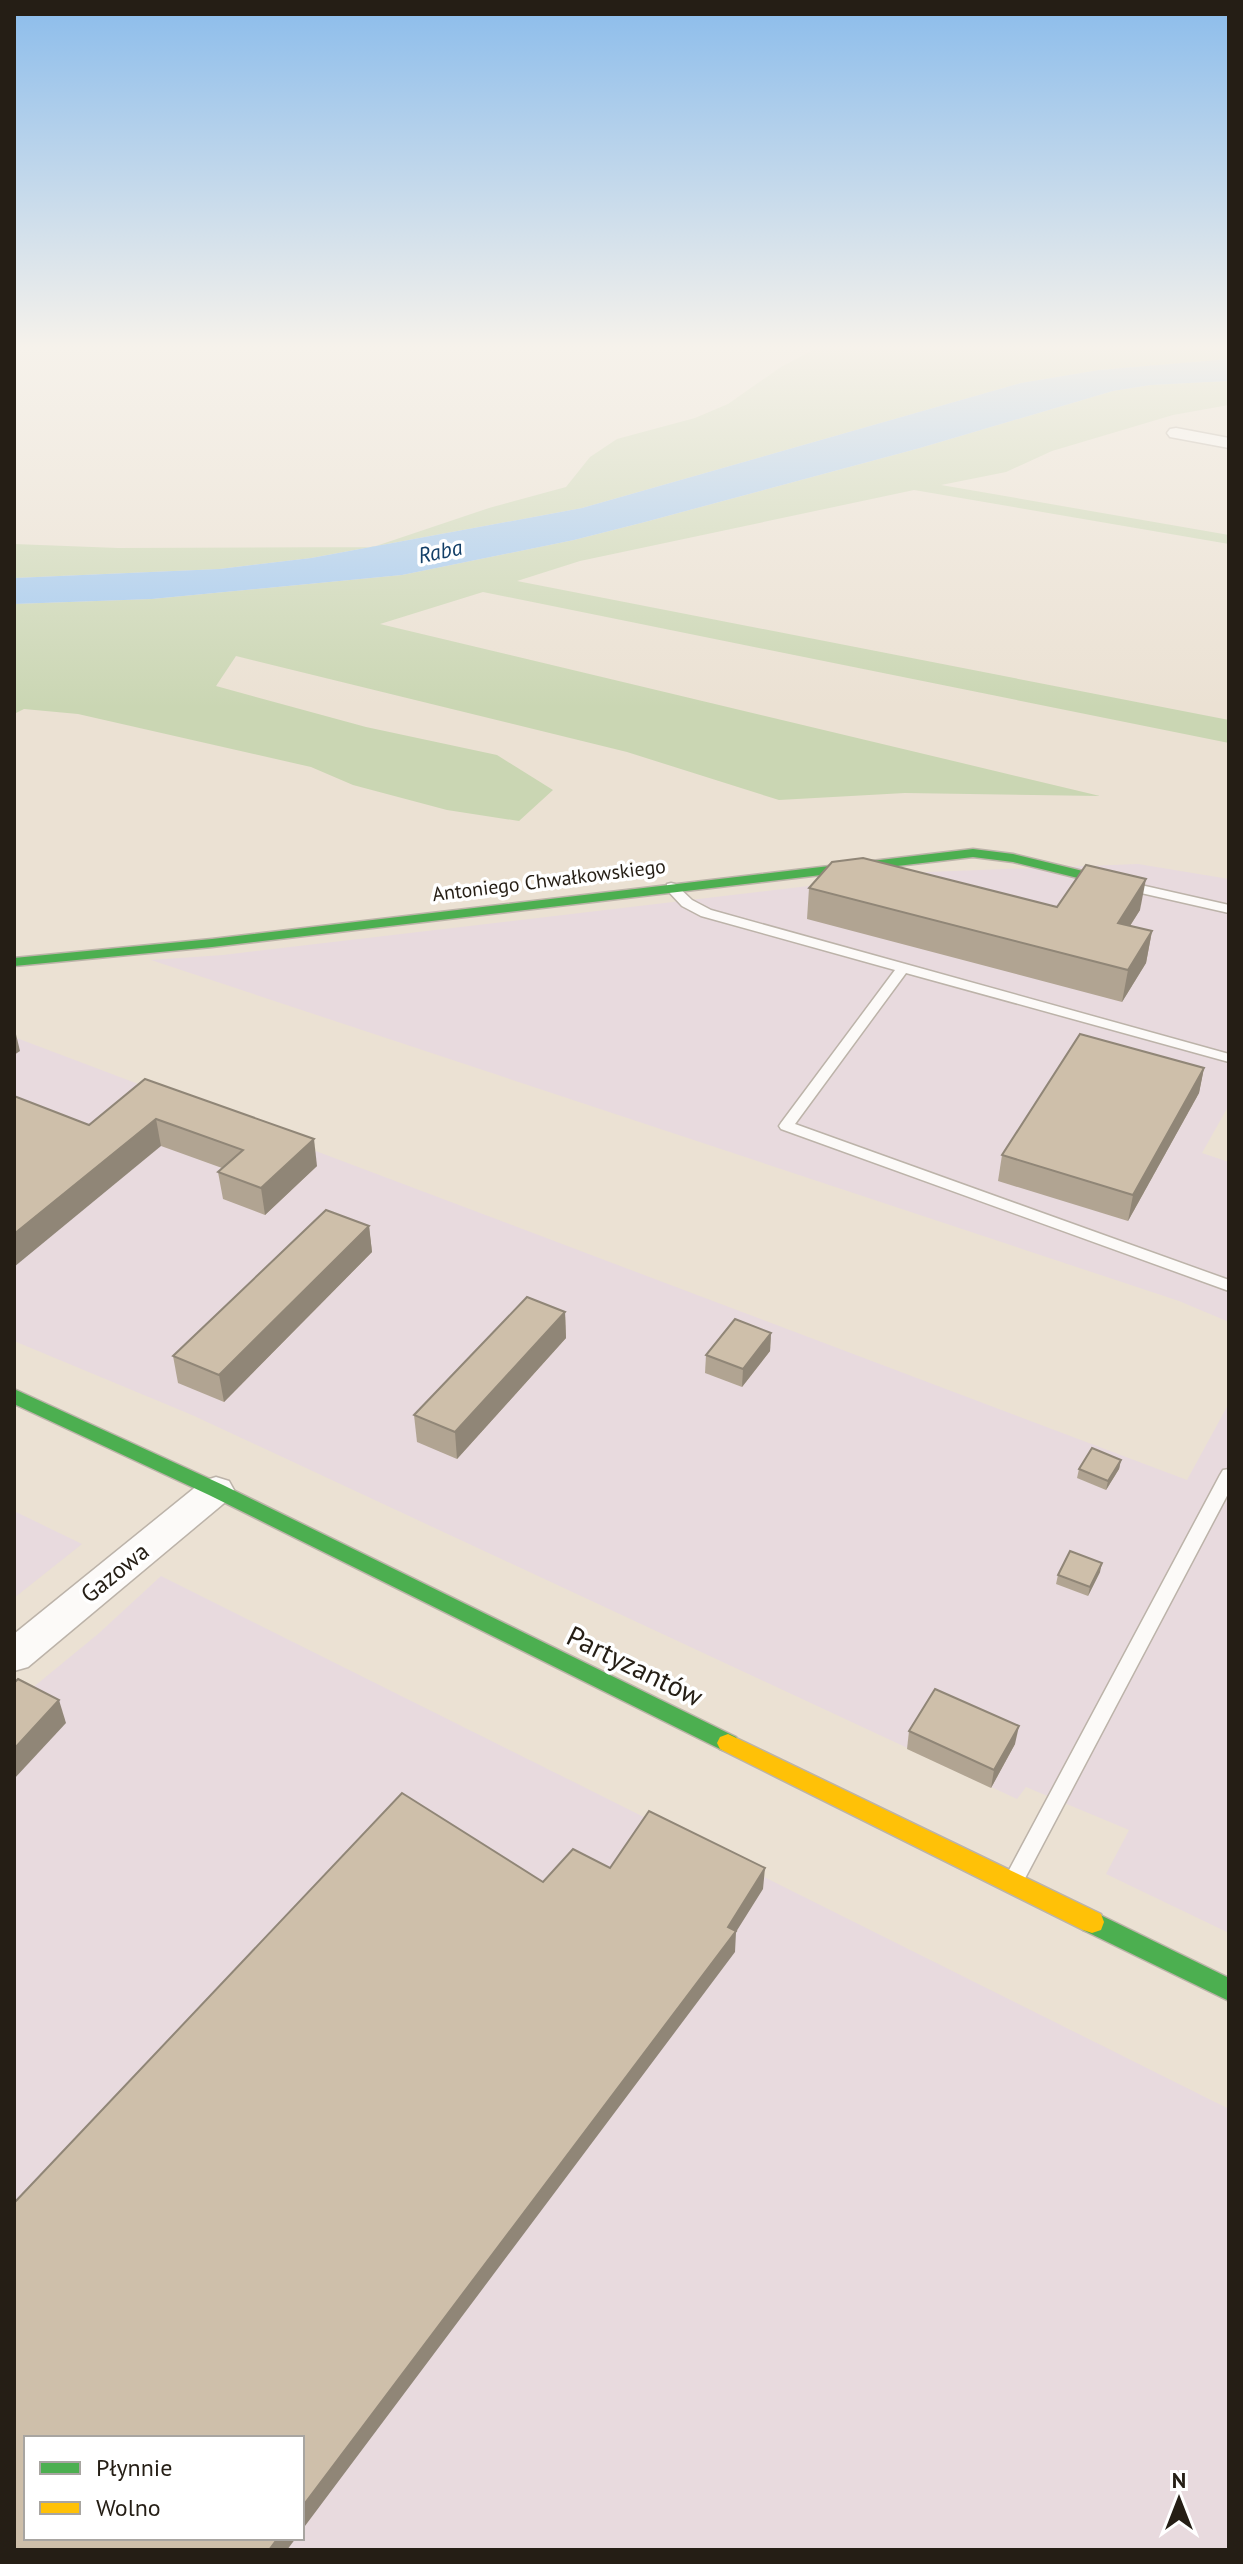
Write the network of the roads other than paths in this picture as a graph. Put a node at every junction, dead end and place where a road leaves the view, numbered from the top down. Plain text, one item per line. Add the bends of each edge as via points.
1 (1094, 878) edge
2 (1115, 883) edge
3 (671, 887) junction
4 (1229, 909) edge
5 (14, 962) edge
6 (903, 968) junction
7 (1229, 1058) edge
8 (1229, 1286) edge
9 (14, 1396) edge
10 (1229, 1475) edge
11 (216, 1490) junction
12 (14, 1656) edge
13 (1013, 1883) junction
14 (1229, 1990) edge

1 - 3 street, Antoniego Chwałkowskiego via 973,853
2 - 4 lane
3 - 5 street, Antoniego Chwałkowskiego
3 - 6 lane via 706,913
6 - 7 lane
6 - 8 lane via 786,1126
9 - 11 street, Partyzantów
10 - 13 lane
11 - 12 street, Gazowa
11 - 13 street, Partyzantów
13 - 14 street, Partyzantów

